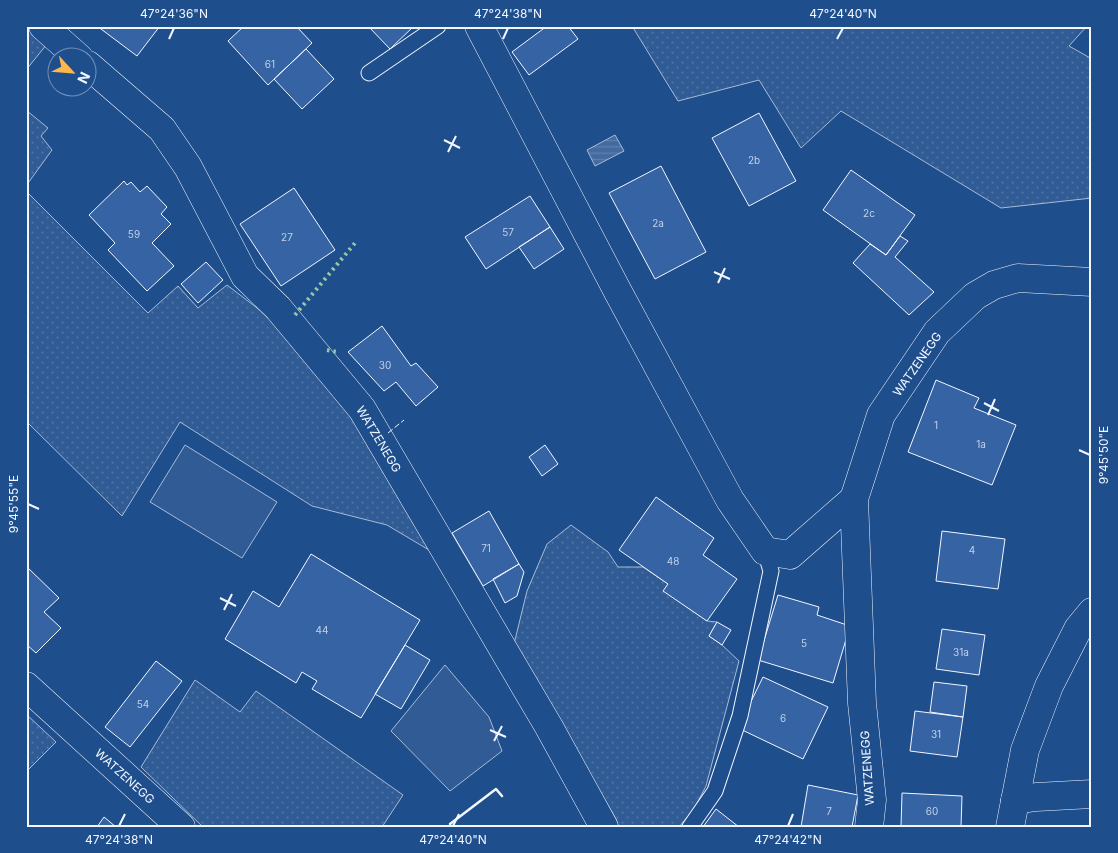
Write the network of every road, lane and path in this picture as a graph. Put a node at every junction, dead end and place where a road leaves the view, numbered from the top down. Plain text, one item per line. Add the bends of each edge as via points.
1 (43, 26) edge
2 (438, 26) edge
3 (479, 26) edge
4 (68, 48) edge
5 (369, 73) dead end
6 (98, 74) edge
7 (1092, 282) edge
8 (854, 499) junction
9 (765, 551) junction
10 (1092, 612) edge
11 (26, 686) edge
12 (1092, 794) edge
13 (1015, 800) junction
14 (181, 827) edge
15 (604, 827) edge
16 (690, 827) edge
17 (869, 827) edge
18 (1010, 827) edge

1 - 4 street
2 - 5 lane
3 - 9 street via 730,500
6 - 15 street, WATZENEGG via 162,129 188,166 245,276 278,308 362,409 549,727
7 - 8 street, WATZENEGG via 1018,278 994,285 975,296 937,332 882,415
8 - 9 street via 790,555
8 - 17 street, WATZENEGG via 862,703 872,800
9 - 16 lane via 771,571 740,716 715,792
10 - 13 street via 1078,630 1049,686 1025,750
11 - 14 street, WATZENEGG
12 - 13 street
13 - 18 street

